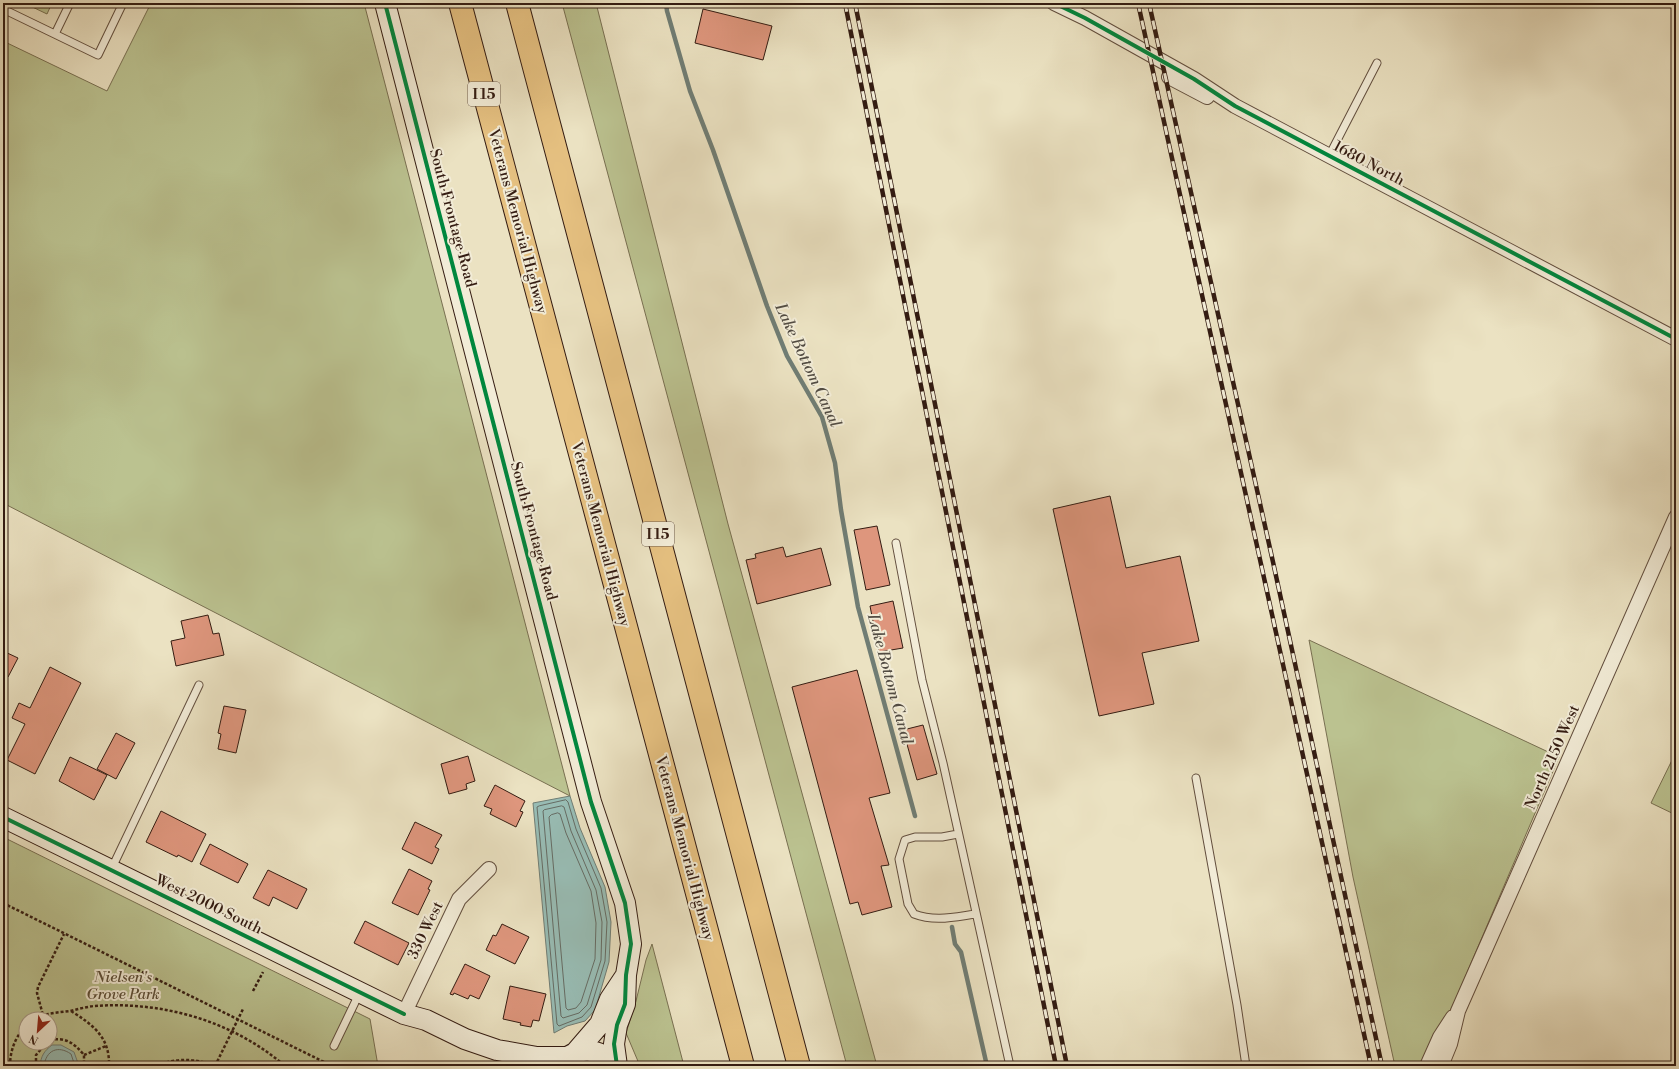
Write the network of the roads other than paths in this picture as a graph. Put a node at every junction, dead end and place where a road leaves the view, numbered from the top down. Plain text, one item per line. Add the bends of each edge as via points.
1 (70, 3) edge
2 (123, 3) edge
3 (385, 3) edge
4 (460, 3) edge
5 (517, 3) edge
6 (1053, 3) edge
7 (3, 9) edge
8 (55, 34) junction
9 (1377, 63) dead end
10 (1329, 156) junction
11 (1676, 339) edge
12 (1676, 517) edge
13 (896, 543) dead end
14 (199, 685) dead end
15 (1196, 778) dead end
16 (3, 817) edge
17 (958, 834) junction
18 (489, 869) dead end
19 (111, 870) junction
20 (976, 914) junction
21 (626, 975) junction
22 (360, 992) junction
23 (1458, 1011) junction
24 (404, 1014) junction
25 (334, 1046) dead end
26 (567, 1059) edge
27 (507, 1066) edge
28 (617, 1066) edge
29 (743, 1066) edge
30 (799, 1066) edge
31 (1010, 1066) edge
32 (1246, 1066) edge
33 (1427, 1066) edge
34 (1441, 1066) edge

1 - 8 lane
2 - 8 lane via 98,55
3 - 21 street, South Frontage Road via 592,802 625,903 631,944
4 - 29 highway, Veterans Memorial Highway / I 15
5 - 30 highway, I 15
6 - 10 street, 1680 North via 1076,23 1100,38 1206,97 1236,106
7 - 8 lane
9 - 10 lane
10 - 11 street, 1680 North
12 - 23 street, North 2150 West
13 - 17 lane via 922,680 944,763
14 - 19 lane
15 - 32 lane
16 - 19 street, West 2000 South
17 - 20 lane
17 - 20 lane via 905,840 899,859 908,904 914,914 930,918
18 - 24 street, 330 West via 459,898
19 - 22 street, West 2000 South
20 - 31 lane
21 - 26 street, South Frontage Road via 610,999 600,1024
21 - 28 street, South Frontage Road via 625,1004 616,1024 614,1044
22 - 24 street, West 2000 South
22 - 25 lane
23 - 33 street, North 2150 West via 1440,1037
23 - 34 street, North 2150 West via 1450,1044
24 - 26 street, West 2000 South via 426,1020 465,1039 498,1050
24 - 27 street, West 2000 South via 421,1032 459,1051
26 - 28 street, West 2000 South via 582,1050 598,1052

